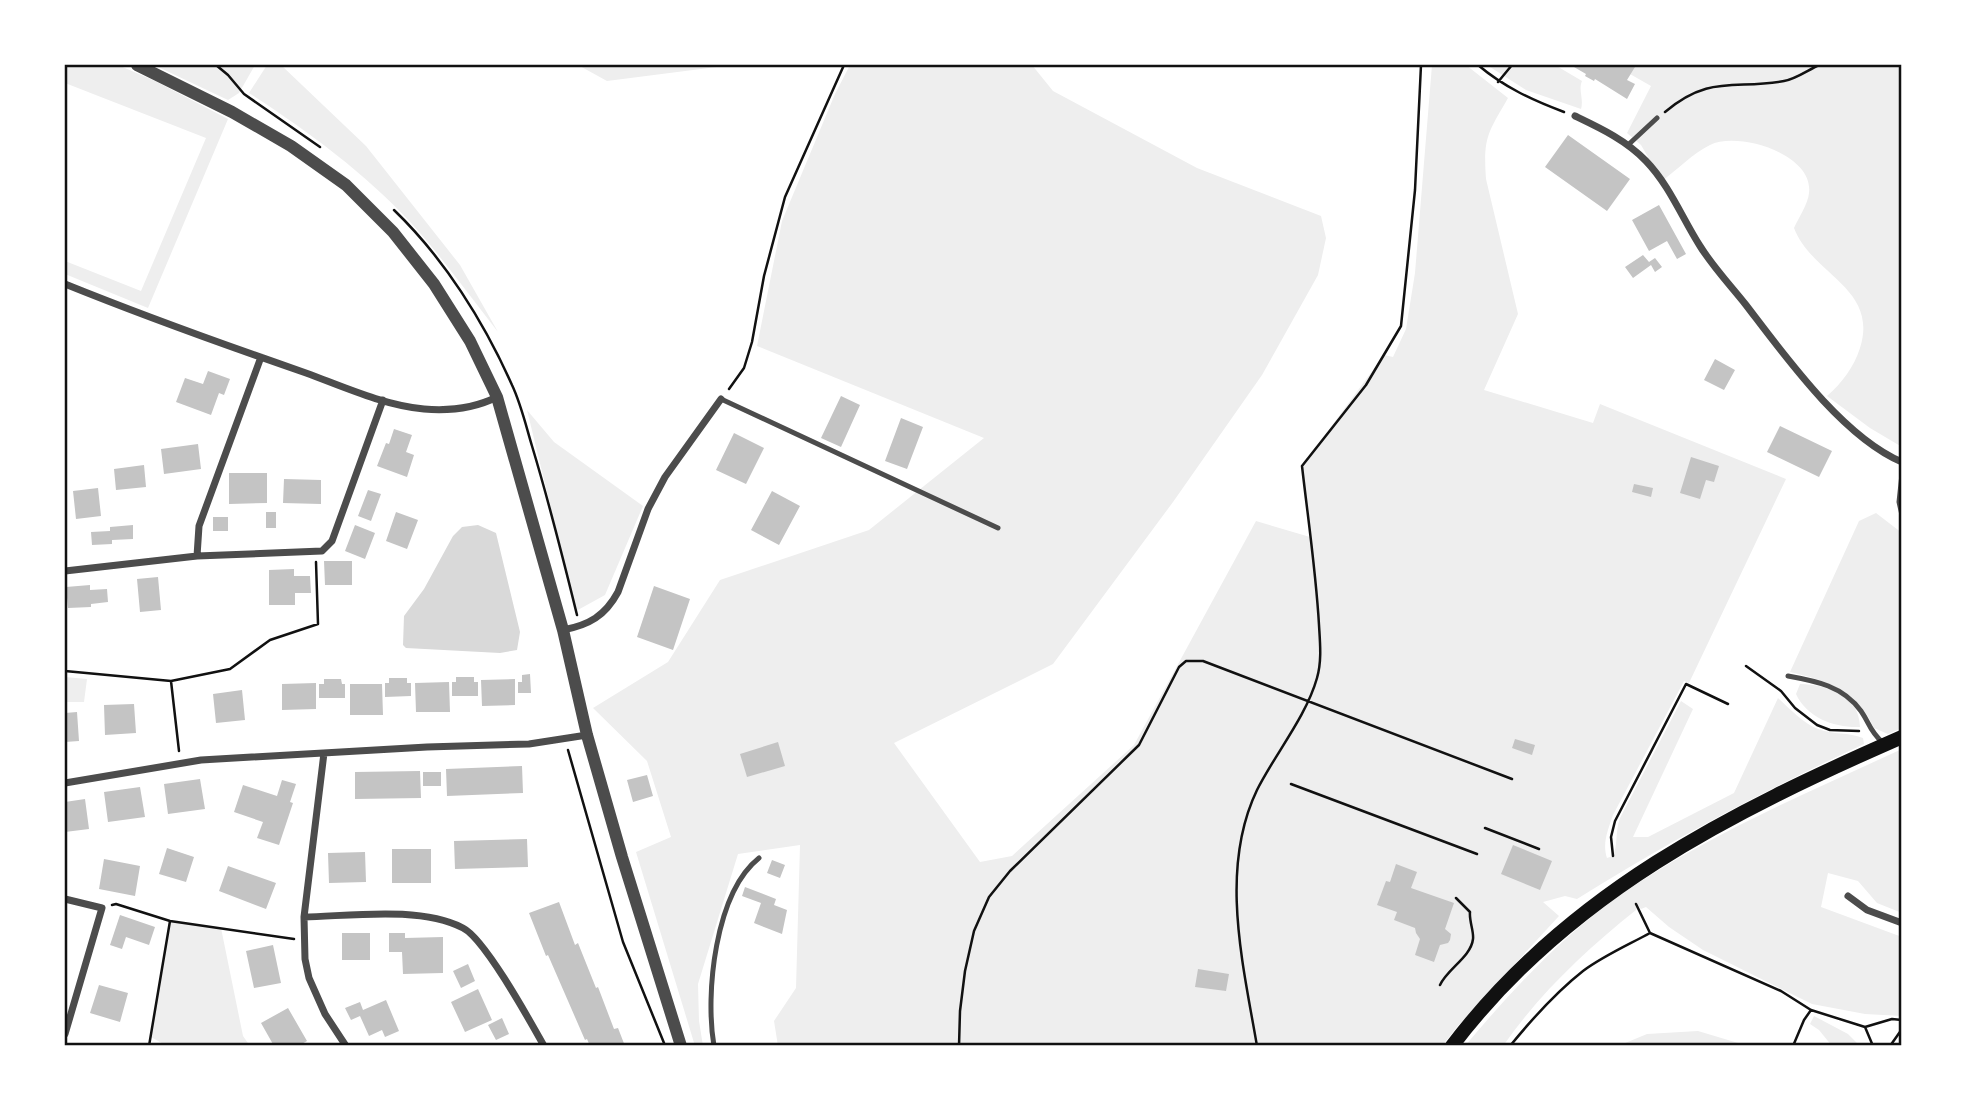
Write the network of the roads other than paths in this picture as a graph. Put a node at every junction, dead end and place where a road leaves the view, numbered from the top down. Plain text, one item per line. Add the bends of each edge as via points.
1 (137, 65) edge
2 (1575, 116) road end
3 (1657, 118) road end
4 (1628, 145) junction
5 (65, 284) edge
6 (261, 357) junction
7 (497, 397) junction
8 (721, 399) joint
9 (383, 400) junction
10 (1902, 462) edge
11 (1902, 474) edge
12 (1902, 514) edge
13 (998, 528) dead end
14 (197, 556) junction
15 (65, 571) edge
16 (563, 630) junction
17 (1788, 676) dead end
18 (587, 735) junction
19 (1902, 737) edge
20 (1885, 744) junction
21 (324, 753) junction
22 (65, 783) edge
23 (759, 858) dead end
24 (1848, 896) dead end
25 (65, 899) edge
26 (304, 917) junction
27 (1902, 923) edge
28 (65, 1034) edge
29 (346, 1046) edge
30 (544, 1046) edge
31 (681, 1046) edge
32 (714, 1046) edge
33 (1452, 1046) edge

1 - 7 street via 232,112 346,185 393,232 434,284 470,341
2 - 4 street
3 - 4 lane
4 - 10 street via 1662,181 1701,247 1770,337 1862,438
5 - 6 street
6 - 9 street
6 - 14 street via 199,526
7 - 9 street via 451,409 424,409
7 - 16 street
8 - 13 lane
8 - 16 street via 659,488 611,604 592,622
9 - 14 street via 326,548 316,553
11 - 12 lane
14 - 15 street
16 - 18 street
17 - 20 lane via 1844,695
18 - 21 street via 529,744
18 - 31 street
19 - 20 main road
20 - 33 main road via 1721,824 1602,897 1530,959
21 - 22 street via 180,762
21 - 26 street
23 - 32 lane via 739,883 715,950 710,987
24 - 27 street via 1867,910
25 - 28 street via 102,908
26 - 29 street via 309,978
26 - 30 street via 425,917 464,928 490,956

